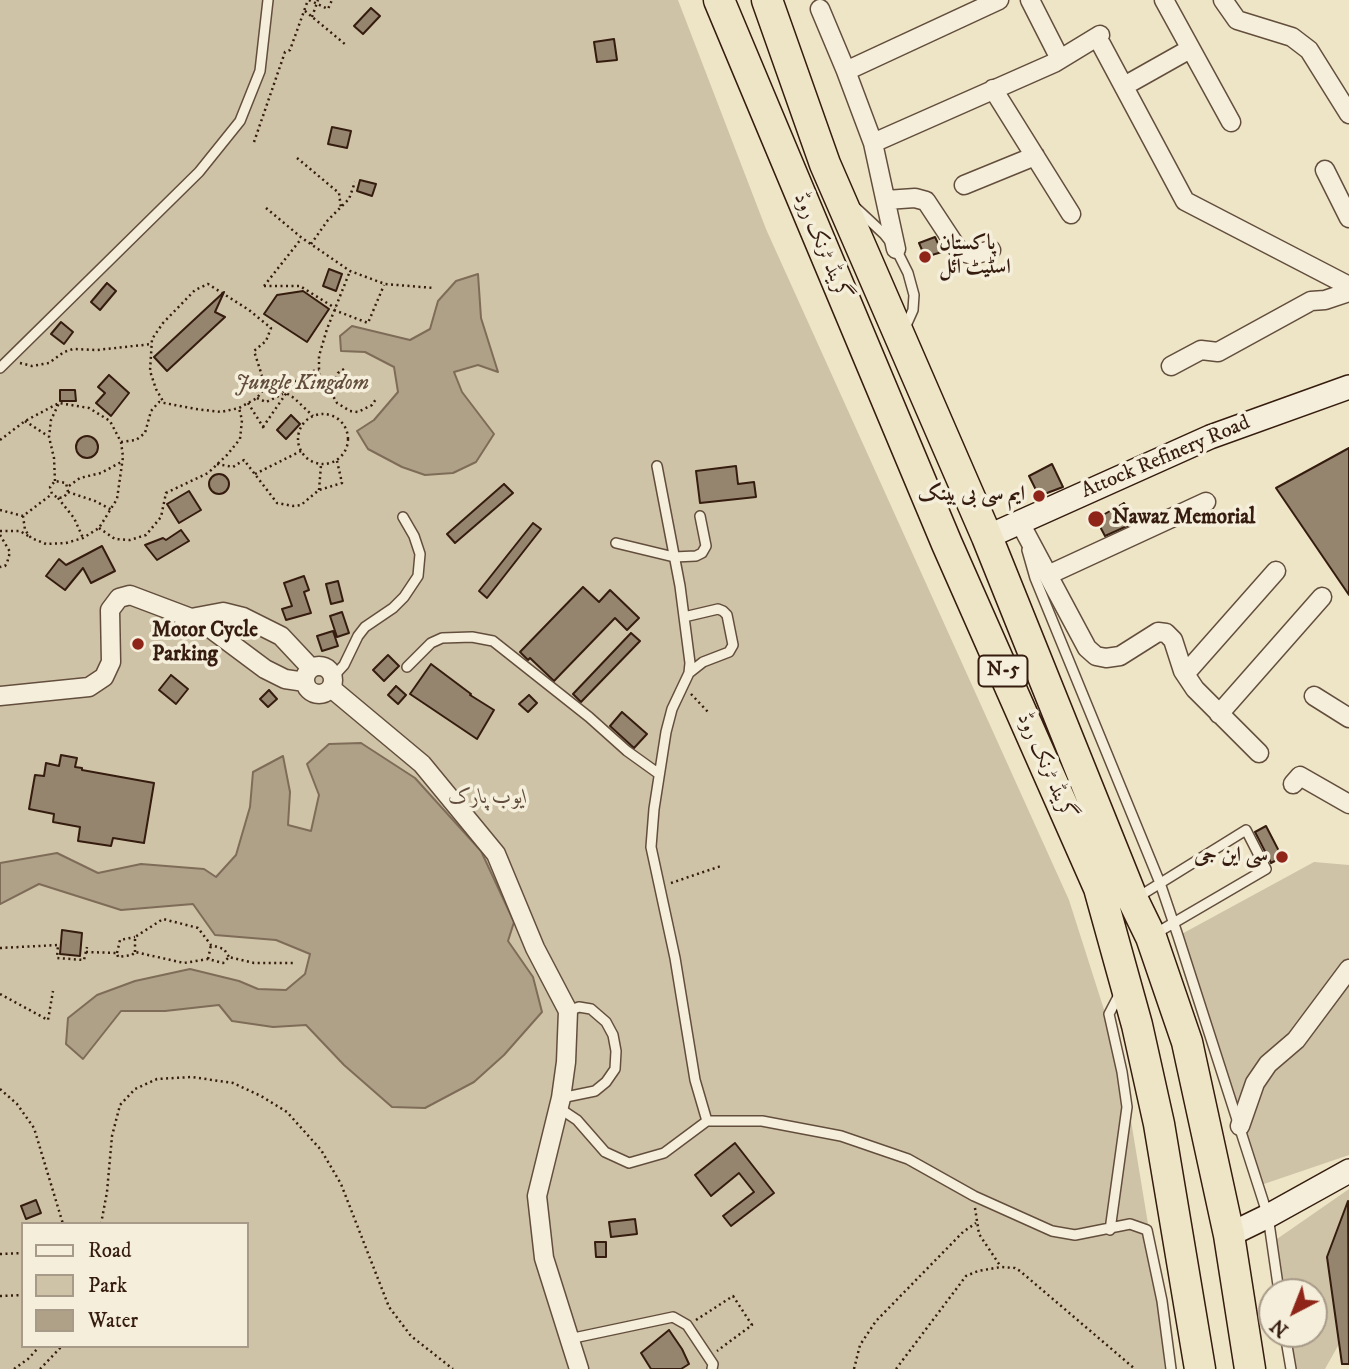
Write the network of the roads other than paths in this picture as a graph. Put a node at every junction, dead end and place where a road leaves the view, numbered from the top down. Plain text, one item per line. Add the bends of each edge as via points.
1 (268, 0) edge
2 (719, 0) edge
3 (767, 0) edge
4 (999, 0) edge
5 (1030, 0) edge
6 (1164, 0) edge
7 (1223, 0) edge
8 (820, 9) dead end
9 (1190, 49) junction
10 (1060, 59) junction
11 (846, 71) junction
12 (1126, 85) dead end
13 (993, 89) junction
14 (1349, 114) edge
15 (1231, 122) dead end
16 (873, 142) junction
17 (1035, 156) junction
18 (1325, 170) dead end
19 (964, 185) dead end
20 (837, 192) junction
21 (886, 200) junction
22 (1071, 214) dead end
23 (1349, 218) edge
24 (896, 249) junction
25 (991, 250) dead end
26 (1349, 286) edge
27 (1349, 292) edge
28 (901, 338) junction
29 (1171, 366) dead end
30 (0, 368) edge
31 (1349, 387) edge
32 (657, 466) dead end
33 (1206, 502) dead end
34 (700, 516) dead end
35 (403, 517) dead end
36 (1019, 522) junction
37 (987, 537) junction
38 (616, 543) dead end
39 (674, 557) junction
40 (1276, 571) dead end
41 (1048, 575) junction
42 (1322, 597) dead end
43 (684, 617) junction
44 (191, 618) junction
45 (407, 667) dead end
46 (690, 673) junction
47 (1185, 674) junction
48 (308, 675) junction
49 (332, 683) junction
50 (0, 696) edge
51 (1314, 696) dead end
52 (1219, 714) junction
53 (1349, 718) edge
54 (1259, 753) dead end
55 (659, 774) junction
56 (1293, 784) dead end
57 (1349, 804) edge
58 (1160, 883) junction
59 (1133, 900) junction
60 (1162, 930) junction
61 (1349, 969) edge
62 (1125, 984) junction
63 (568, 1011) junction
64 (560, 1103) junction
65 (708, 1121) junction
66 (1240, 1126) junction
67 (1349, 1171) edge
68 (1268, 1216) junction
69 (1110, 1230) junction
70 (1228, 1235) junction
71 (1277, 1278) edge
72 (569, 1339) junction
73 (1287, 1348) edge
74 (579, 1369) edge
75 (712, 1369) edge
76 (1171, 1369) edge
77 (1200, 1369) edge
78 (1250, 1369) edge
79 (1291, 1369) edge

1 - 30 lane via 260,71 240,121 198,172
2 - 62 highway, گرینڈ ٹرنک روڈ / N-5 via 941,531 1099,888
3 - 20 highway, گرینڈ ٹرنک روڈ / N-5
4 - 11 street
5 - 10 street
6 - 9 street
7 - 14 street via 1237,20 1292,37 1309,50
8 - 11 street
9 - 12 street
9 - 15 street
10 - 13 street
10 - 26 street via 1101,40 1185,201
11 - 16 street
13 - 16 street
13 - 17 street
16 - 21 street
17 - 19 street
17 - 22 street
18 - 23 street
20 - 24 lane
20 - 28 highway, گرینڈ ٹرنک روڈ / N-5
21 - 24 street
21 - 25 street via 926,201 959,251 972,255
24 - 28 lane via 914,295
27 - 29 street via 1311,301 1218,352 1201,350
28 - 37 highway, گرینڈ ٹرنک روڈ / N-5
31 - 36 street, Attock Refinery Road via 1210,437
32 - 39 lane
33 - 41 street
34 - 39 lane via 706,546 702,553
35 - 49 lane via 420,554 418,576 399,603 365,627
36 - 37 street, Attock Refinery Road
36 - 41 street
36 - 58 lane via 1035,578
37 - 59 highway, گرینڈ ٹرنک روڈ / N-5
38 - 39 lane
39 - 43 lane
40 - 47 street
41 - 47 street via 1087,648 1096,656 1120,656 1158,632 1166,633 1174,640
42 - 52 street
43 - 46 lane
43 - 46 lane via 723,611 733,645 729,652 703,662
44 - 48 street via 285,679
44 - 48 street via 223,612 243,617 281,636
44 - 50 street via 130,595 119,598 110,610 111,662 104,677 89,687
45 - 55 lane via 442,638 493,641
46 - 55 lane via 672,709
47 - 52 street
48 - 49 street via 311,692 316,694
49 - 63 street via 422,764 496,855 535,948
51 - 53 street
52 - 54 street
55 - 65 lane via 651,847 695,1080
56 - 57 street via 1300,776
58 - 59 lane
58 - 60 lane
58 - 60 lane via 1246,830 1266,869
59 - 60 highway, گرینڈ ٹرنک روڈ / N-5
60 - 66 lane
60 - 70 highway, گرینڈ ٹرنک روڈ / N-5
61 - 66 street via 1297,1040 1268,1064 1255,1083
62 - 69 lane via 1109,1014 1127,1107
62 - 77 highway, گرینڈ ٹرنک روڈ / N-5 via 1159,1124
63 - 64 street
63 - 64 lane via 591,1009 606,1022 613,1035 615,1069 595,1091
64 - 65 lane via 605,1152 629,1163 664,1153
64 - 72 street via 537,1196 544,1258
65 - 69 lane via 762,1121 841,1136 908,1159 974,1196 1052,1231 1075,1235
66 - 68 lane
67 - 68 street
68 - 70 street
68 - 71 lane
69 - 76 lane via 1130,1224 1147,1230
70 - 78 highway, گرینڈ ٹرنک روڈ / N-5
72 - 74 street
72 - 75 lane via 673,1317 687,1325
73 - 79 lane

